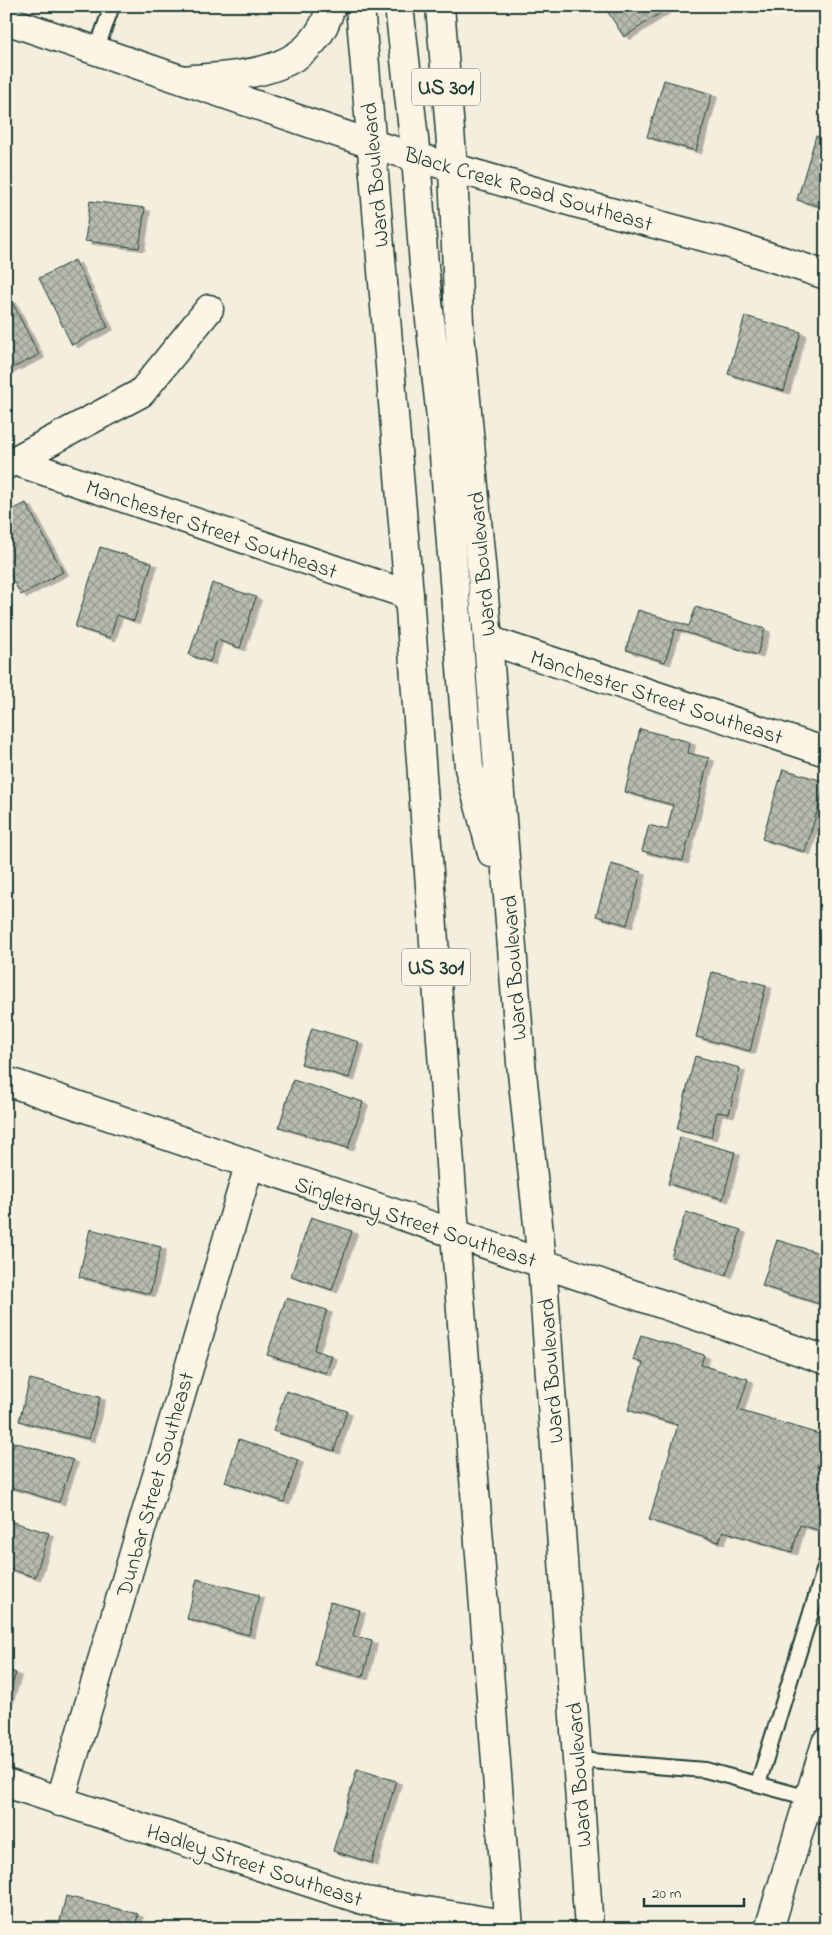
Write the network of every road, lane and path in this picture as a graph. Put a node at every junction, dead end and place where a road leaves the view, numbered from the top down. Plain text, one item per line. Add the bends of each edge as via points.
1 (112, 6) edge
2 (331, 6) edge
3 (360, 6) edge
4 (399, 6) edge
5 (440, 6) edge
6 (6, 20) edge
7 (96, 51) junction
8 (183, 80) junction
9 (371, 144) junction
10 (416, 157) junction
11 (453, 168) junction
12 (826, 275) edge
13 (209, 309) dead end
14 (10, 463) edge
15 (409, 594) junction
16 (488, 640) junction
17 (826, 752) edge
18 (510, 918) junction
19 (6, 1082) edge
20 (248, 1166) junction
21 (455, 1233) junction
22 (542, 1262) junction
23 (826, 1360) edge
24 (826, 1564) edge
25 (826, 1744) edge
26 (578, 1760) junction
27 (6, 1783) edge
28 (758, 1784) junction
29 (809, 1798) junction
30 (60, 1802) junction
31 (509, 1927) edge
32 (589, 1929) edge
33 (769, 1929) edge

1 - 7 lane
2 - 8 main road via 316,40 296,58 270,69 242,75
3 - 9 main road, Ward Boulevard / US 301
4 - 10 main road
5 - 11 main road, Ward Boulevard / US 301
6 - 7 main road, Black Creek Road Southeast
7 - 8 main road, Black Creek Road Southeast
8 - 9 main road, Black Creek Road Southeast
9 - 10 main road, Black Creek Road Southeast
9 - 15 main road, Ward Boulevard / US 301
10 - 11 main road, Black Creek Road Southeast
10 - 18 main road via 469,768
11 - 12 main road, Black Creek Road Southeast via 727,243
11 - 16 main road, Ward Boulevard / US 301 via 459,323
13 - 14 main road via 141,393
14 - 15 main road, Manchester Street Southeast
15 - 21 main road, Ward Boulevard / US 301
16 - 17 main road, Manchester Street Southeast
16 - 18 main road, Ward Boulevard / US 301
18 - 22 main road, Ward Boulevard / US 301 via 520,1063
19 - 20 main road, Singletary Street Southeast
20 - 21 main road, Singletary Street Southeast
20 - 30 main road, Dunbar Street Southeast
21 - 22 main road, Singletary Street Southeast
21 - 31 main road, Ward Boulevard / US 301
22 - 23 main road, Singletary Street Southeast
22 - 26 main road, Ward Boulevard / US 301
24 - 28 lane
25 - 29 main road
26 - 28 lane via 705,1770
26 - 32 main road, Ward Boulevard / US 301
27 - 30 main road, Hadley Street Southeast
28 - 29 lane
29 - 33 main road
30 - 31 main road, Hadley Street Southeast via 366,1901

